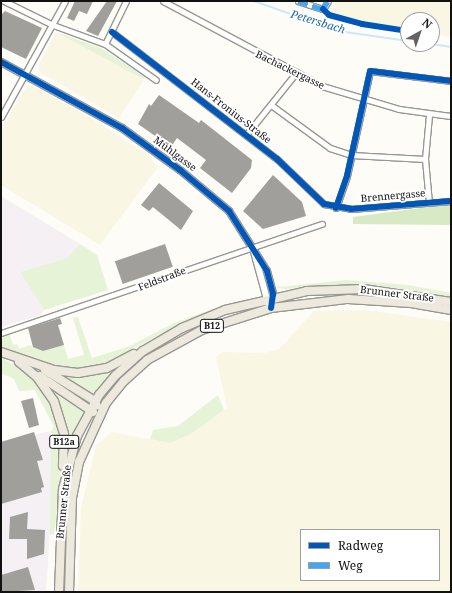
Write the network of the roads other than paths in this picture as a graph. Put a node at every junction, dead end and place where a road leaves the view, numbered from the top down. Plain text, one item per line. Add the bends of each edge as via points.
1 (4, 1) edge
2 (64, 1) edge
3 (126, 1) edge
4 (163, 1) edge
5 (298, 1) edge
6 (328, 1) edge
7 (54, 25) junction
8 (112, 32) junction
9 (105, 44) junction
10 (1, 62) edge
11 (295, 74) junction
12 (26, 75) junction
13 (156, 80) dead end
14 (451, 81) edge
15 (363, 99) junction
16 (272, 105) junction
17 (429, 115) junction
18 (1, 116) edge
19 (451, 116) edge
20 (246, 135) junction
21 (351, 155) junction
22 (425, 159) junction
23 (451, 201) edge
24 (429, 203) junction
25 (336, 208) junction
26 (322, 224) dead end
27 (253, 247) junction
28 (269, 298) junction
29 (451, 302) edge
30 (270, 308) junction
31 (451, 310) edge
32 (1, 333) edge
33 (143, 351) junction
34 (1, 352) edge
35 (19, 360) junction
36 (95, 401) junction
37 (90, 410) junction
38 (99, 415) junction
39 (60, 536) junction
40 (59, 592) edge
41 (69, 592) edge

1 - 7 street
2 - 7 street
3 - 8 street
4 - 11 street, Bachackergasse
5 - 6 street via 323,9
7 - 9 street
7 - 12 street
8 - 9 street
8 - 20 street, Hans-Fronius-Straße
9 - 13 street
10 - 12 street, Mühlgasse
11 - 15 street, Bachackergasse
11 - 16 street
12 - 18 street
12 - 27 street, Mühlgasse via 122,128 180,170 235,218
14 - 15 street via 370,71
15 - 17 street, Bachackergasse
15 - 21 street
16 - 20 street
16 - 21 street via 313,138
17 - 19 street, Bachackergasse
17 - 22 street
20 - 25 street, Hans-Fronius-Straße via 324,204
21 - 22 street
21 - 25 street
22 - 24 street
23 - 24 street, Brennergasse
24 - 25 street, Brennergasse
26 - 27 street, Feldstraße
27 - 28 street, Mühlgasse
27 - 28 street, Mühlgasse via 267,271
27 - 32 street, Feldstraße
28 - 29 main road, Brunner Straße / B12 via 307,291 363,289
28 - 30 street, Mühlgasse
28 - 33 main road, Brunner Straße / B12 via 201,319
30 - 31 main road, Brunner Straße / B12 via 348,299 411,303
30 - 38 main road, Brunner Straße / B12 via 219,323 166,348 124,381
33 - 35 main road via 136,351 107,368 78,373 54,370
33 - 36 main road, Brunner Straße / B12 via 116,375
34 - 35 main road
35 - 36 main road
35 - 37 main road
35 - 39 main road, B12a via 49,392 61,420 64,445 57,516
36 - 37 main road, Brunner Straße / B12a
36 - 38 main road
37 - 38 main road
37 - 39 main road, Brunner Straße / B12a via 68,460
38 - 41 main road, Brunner Straße / B12a via 84,447 75,480
39 - 40 main road, Brunner Straße / B12a

